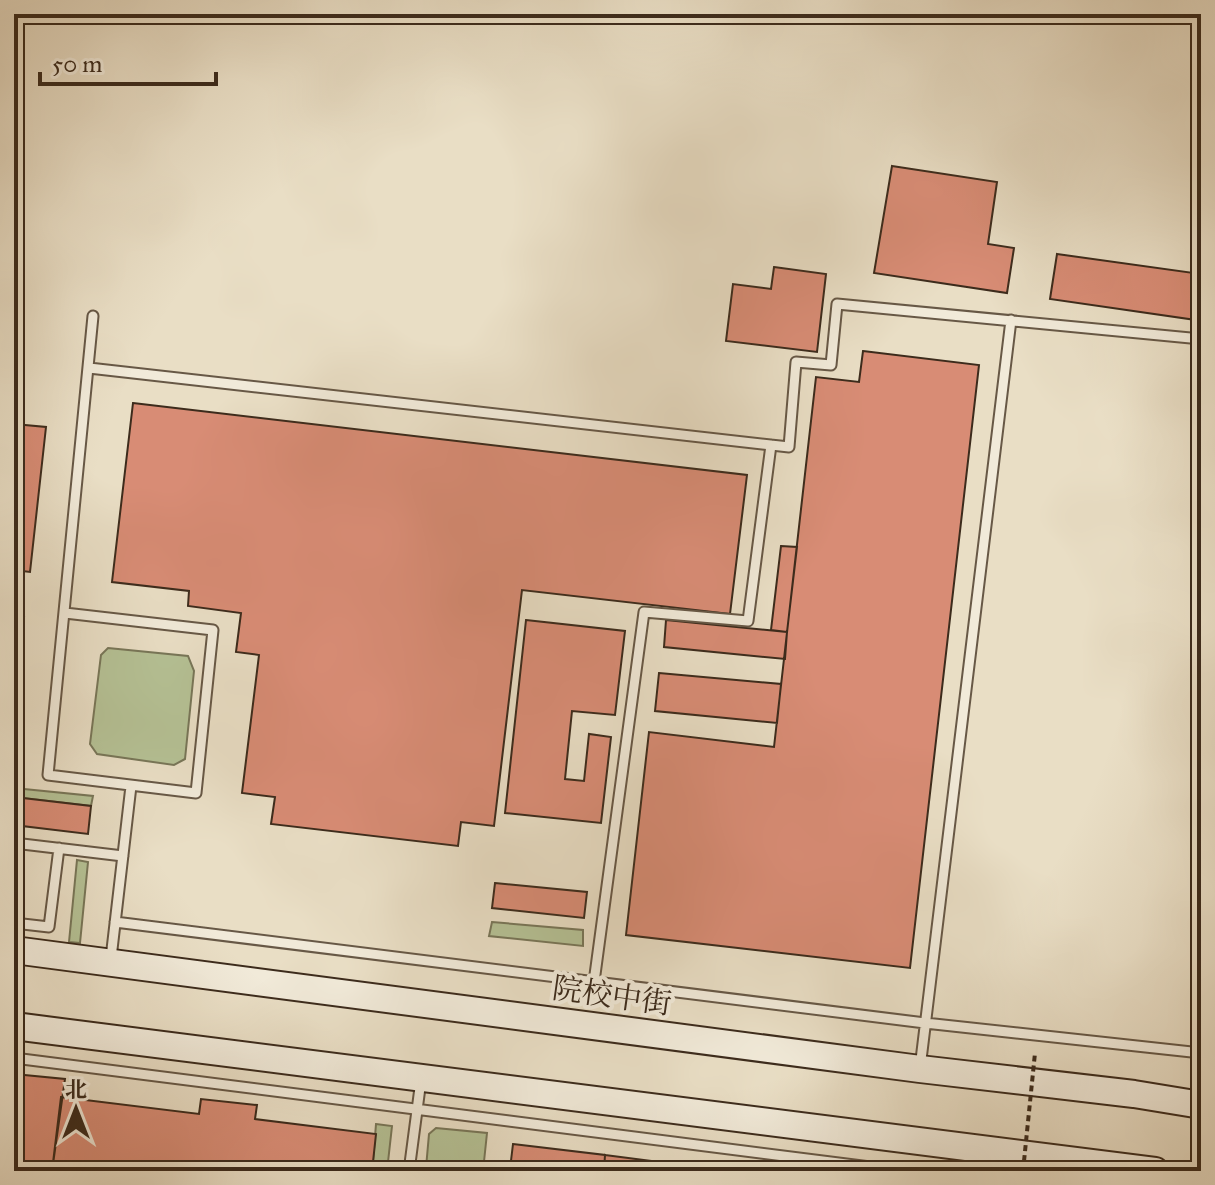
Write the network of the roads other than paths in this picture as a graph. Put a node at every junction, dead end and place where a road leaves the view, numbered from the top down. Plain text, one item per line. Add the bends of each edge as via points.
1 (93, 316) dead end
2 (1011, 320) junction
3 (1201, 339) edge
4 (89, 368) junction
5 (771, 445) junction
6 (65, 613) junction
7 (131, 786) junction
8 (14, 843) edge
9 (59, 848) junction
10 (123, 856) junction
11 (115, 922) junction
12 (14, 923) edge
13 (14, 950) edge
14 (110, 962) junction
15 (594, 982) junction
16 (925, 1023) junction
17 (14, 1026) edge
18 (1201, 1053) edge
19 (14, 1058) edge
20 (920, 1069) junction
21 (422, 1077) junction
22 (1201, 1105) edge
23 (417, 1111) junction
24 (409, 1171) edge
25 (902, 1171) edge
26 (1155, 1171) edge

1 - 4 lane
2 - 3 lane
2 - 5 lane via 837,304 831,365 796,362 789,447
2 - 16 lane
4 - 5 lane
4 - 6 lane
5 - 15 lane via 748,621 644,612
6 - 7 lane via 48,775
6 - 7 lane via 213,630 196,793
7 - 10 lane
8 - 9 lane
9 - 10 lane
9 - 12 lane via 49,927
10 - 11 lane
11 - 14 lane
11 - 15 lane
13 - 14 main road, 院校中街
14 - 20 main road, 院校中街
15 - 16 lane
16 - 18 lane
16 - 20 lane
17 - 21 main road
19 - 23 lane
20 - 22 main road, 院校中街
21 - 23 lane
21 - 26 main road
23 - 24 lane
23 - 25 lane

